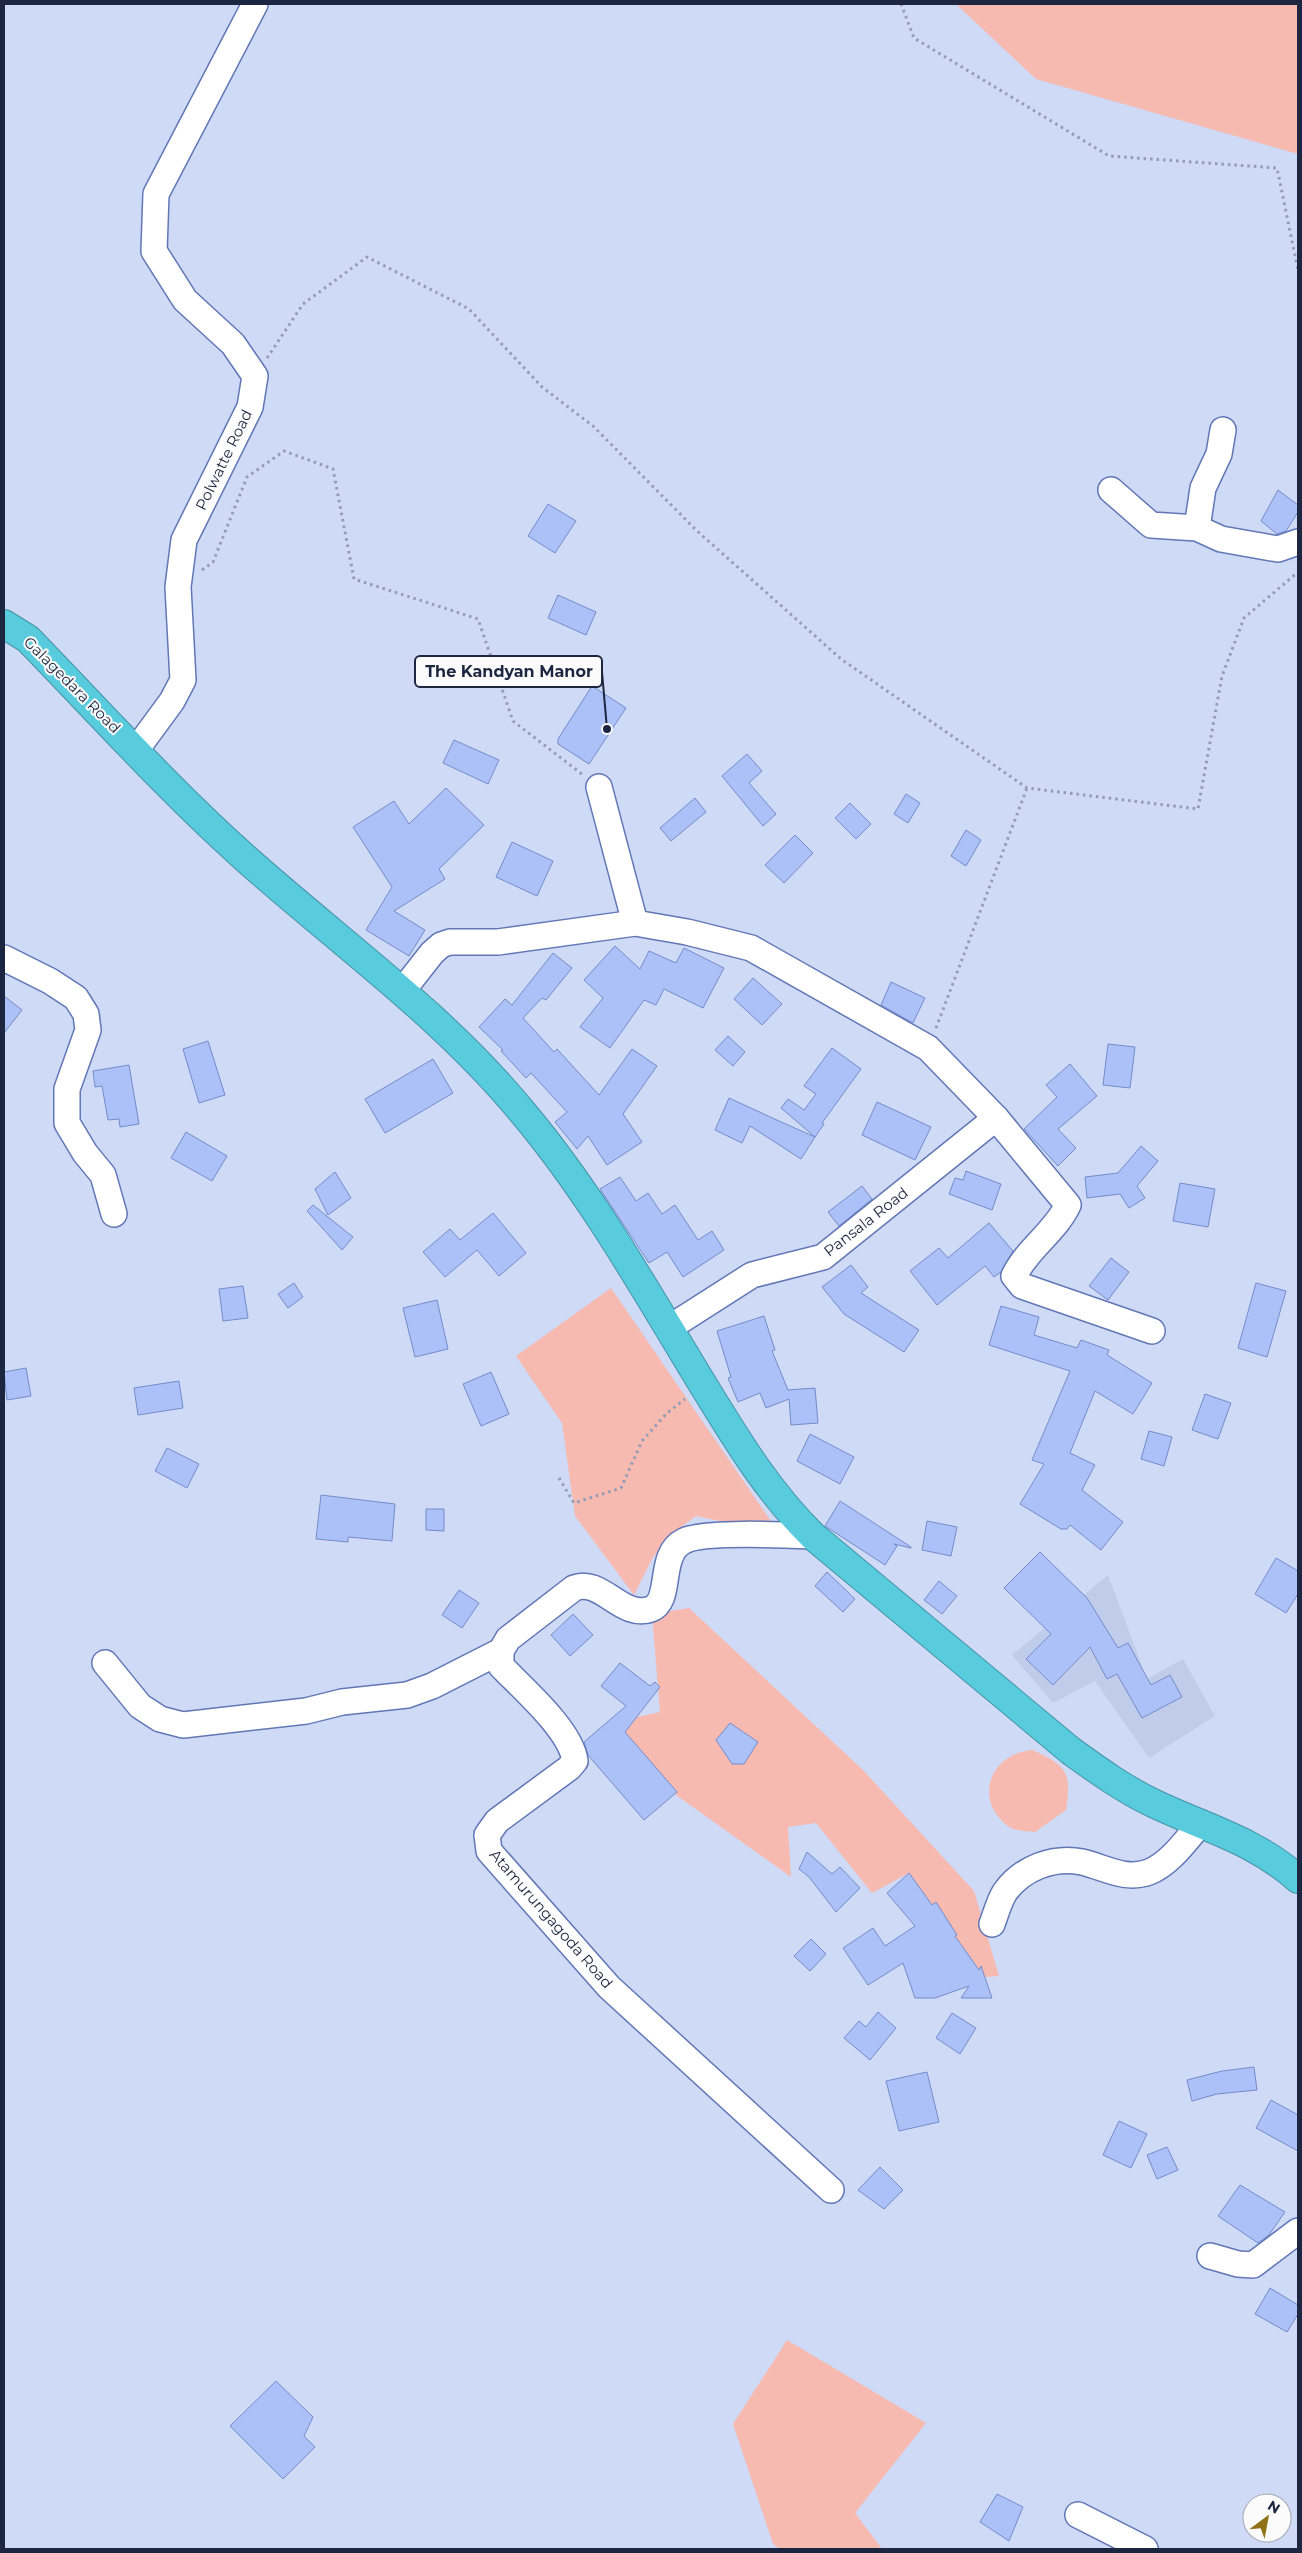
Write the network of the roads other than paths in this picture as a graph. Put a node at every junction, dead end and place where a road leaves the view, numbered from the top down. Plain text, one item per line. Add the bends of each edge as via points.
1 (255, 4) edge
2 (1223, 430) dead end
3 (1111, 490) dead end
4 (1197, 528) junction
5 (1298, 542) edge
6 (4, 624) edge
7 (136, 750) junction
8 (599, 787) road end
9 (635, 924) junction
10 (4, 958) edge
11 (403, 990) junction
12 (996, 1118) junction
13 (114, 1214) dead end
14 (669, 1328) junction
15 (1152, 1331) dead end
16 (813, 1536) junction
17 (501, 1651) junction
18 (105, 1663) dead end
19 (1201, 1823) junction
20 (1298, 1879) edge
21 (992, 1924) dead end
22 (832, 2190) dead end
23 (1298, 2231) edge
24 (1210, 2256) dead end
25 (1078, 2515) dead end
26 (1145, 2549) edge

1 - 7 street, Polwatte Road via 156,194 154,251 185,300 233,344 255,376 250,407 184,540 178,587 183,680 172,701
2 - 4 street via 1219,454 1203,488
3 - 4 street via 1151,525
4 - 5 street via 1221,539 1278,549
6 - 7 highway, Galagedara Road via 28,639
7 - 11 highway, Galagedara Road via 242,855
8 - 9 street
9 - 11 street via 498,942 450,942 432,953
9 - 12 street via 751,948 928,1048
10 - 13 street via 76,998 86,1014 88,1030 67,1089 67,1123 103,1175
11 - 14 highway, Galagedara Road via 488,1071 548,1143 587,1198
12 - 14 street, Pansala Road via 823,1257 752,1275
12 - 15 street via 1068,1205 1060,1221 1018,1266 1014,1276 1022,1286
14 - 16 highway, Galagedara Road via 772,1492
16 - 17 street via 711,1536 683,1541 668,1560 663,1593 651,1610 626,1607 582,1585 508,1639
16 - 19 highway, Galagedara Road via 1071,1751 1134,1793
17 - 18 street via 407,1695 183,1725 160,1719 140,1706
17 - 22 street, Atamurungagoda Road via 501,1666 550,1718 573,1749 574,1760 569,1768 498,1821 487,1835 489,1851 609,1987
19 - 20 highway, Galagedara Road via 1264,1853
19 - 21 street via 1167,1859 1148,1872 1126,1874 1083,1862 1058,1860 1033,1868 1005,1893
23 - 24 street via 1253,2265
25 - 26 street

